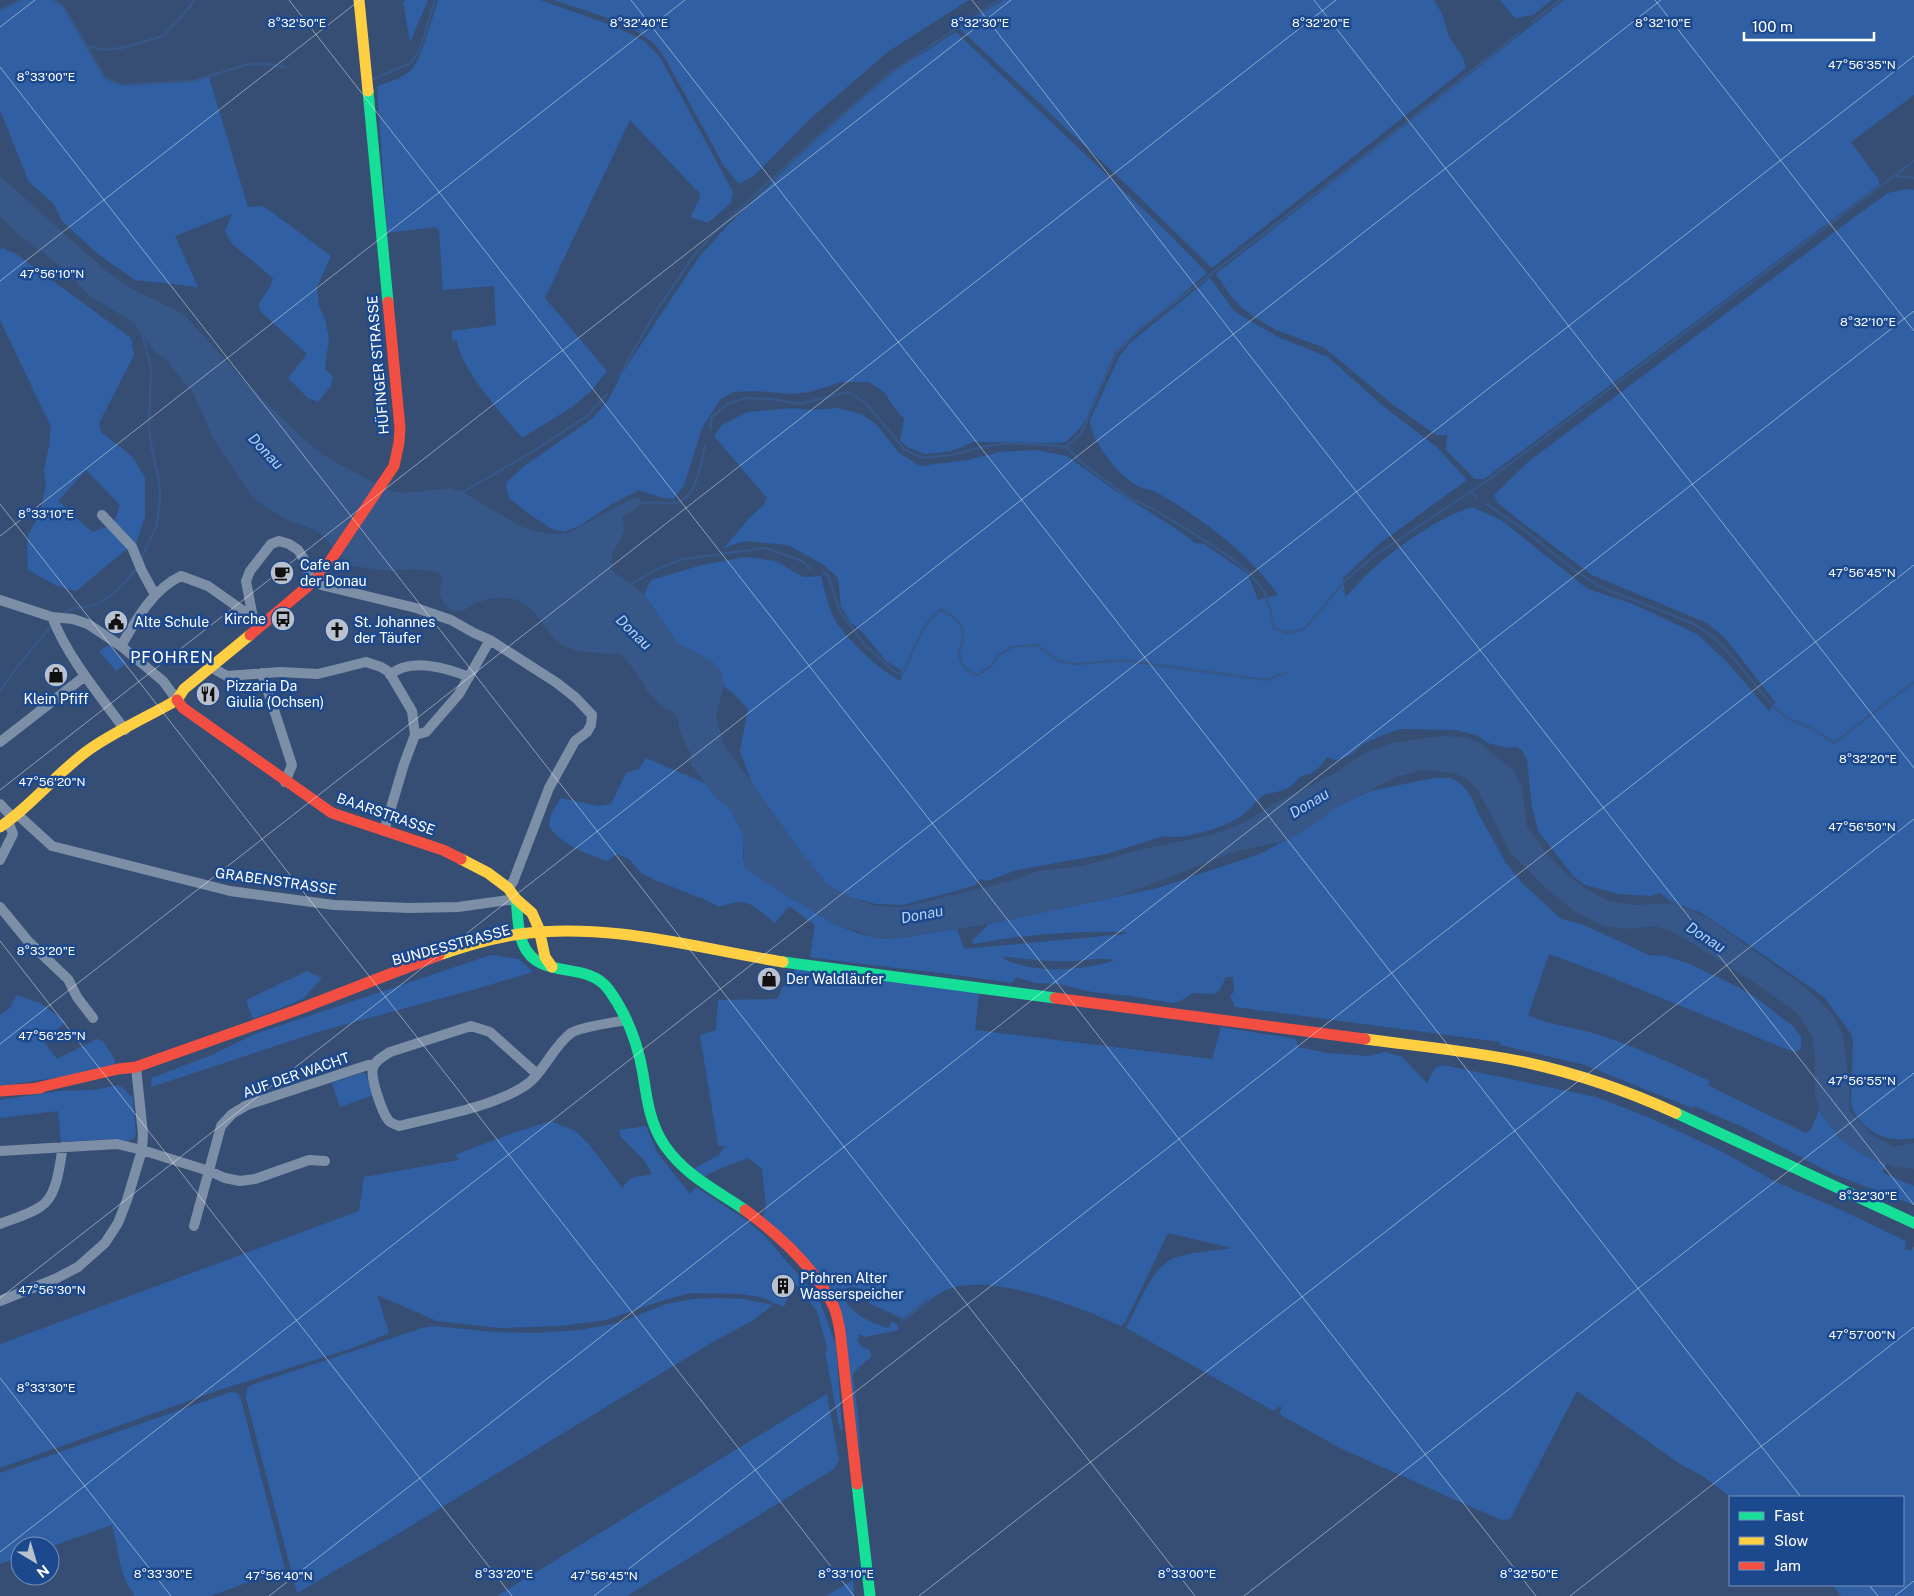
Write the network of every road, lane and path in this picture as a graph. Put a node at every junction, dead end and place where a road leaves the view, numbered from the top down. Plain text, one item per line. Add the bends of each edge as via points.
1 (359, 0) edge
2 (102, 515) dead end
3 (318, 578) junction
4 (155, 595) junction
5 (0, 600) edge
6 (52, 617) junction
7 (253, 618) junction
8 (263, 625) junction
9 (490, 640) junction
10 (121, 646) junction
11 (213, 666) junction
12 (262, 673) junction
13 (390, 675) junction
14 (85, 676) junction
15 (468, 677) junction
16 (177, 700) junction
17 (125, 730) junction
18 (415, 736) junction
19 (0, 742) edge
20 (285, 782) junction
21 (0, 804) edge
22 (10, 820) edge
23 (384, 831) junction
24 (0, 860) edge
25 (508, 888) junction
26 (516, 899) junction
27 (0, 907) edge
28 (540, 936) junction
29 (522, 939) junction
30 (552, 967) junction
31 (93, 1018) dead end
32 (627, 1020) junction
33 (374, 1065) junction
34 (137, 1071) junction
35 (537, 1074) junction
36 (0, 1091) edge
37 (63, 1147) junction
38 (142, 1150) junction
39 (0, 1151) edge
40 (325, 1160) dead end
41 (209, 1170) junction
42 (1914, 1222) edge
43 (0, 1224) edge
44 (194, 1226) dead end
45 (0, 1301) edge
46 (870, 1596) edge

1 - 3 street, HÜFINGER STRASSE via 399,443 394,466
2 - 4 street via 132,547
3 - 7 street via 308,573 298,550 279,540 271,544 246,581
3 - 8 street, HÜFINGER STRASSE
3 - 9 street via 321,585 451,620
4 - 7 street via 181,576 208,586
4 - 10 street
5 - 6 street
6 - 10 street via 73,618 88,624
6 - 14 street
7 - 8 street
8 - 11 street, HÜFINGER STRASSE
9 - 15 street
9 - 25 street via 557,683 592,715 587,732 575,742 548,788
10 - 16 street via 163,681
11 - 12 street via 227,676
11 - 16 street, HÜFINGER STRASSE via 184,689
12 - 13 street via 318,674 366,662 381,667
12 - 20 street via 292,765
13 - 15 street via 404,668 428,666 453,670
13 - 18 street via 412,711
14 - 17 street
14 - 19 street
15 - 18 street via 459,694 426,732
16 - 17 street, HÜFINGER STRASSE
16 - 20 street, BAARSTRASSE via 183,708
17 - 22 street, HÜFINGER STRASSE via 90,749
18 - 23 street
20 - 23 street, BAARSTRASSE via 332,813
21 - 22 street, GRABENSTRASSE
22 - 24 street via 13,834
22 - 26 street, GRABENSTRASSE via 52,846 230,891 334,905 409,908 458,907
23 - 25 street, BAARSTRASSE via 443,850 488,873
25 - 26 street, BAARSTRASSE
26 - 28 street, BAARSTRASSE via 532,913
26 - 29 street, BAARSTRASSE
27 - 31 street via 68,979
28 - 29 street, BUNDESSTRASSE
28 - 30 street, BAARSTRASSE via 545,957
28 - 42 street, BUNDESSTRASSE via 578,930 622,934 802,964 1524,1062 1584,1078 1654,1103
29 - 30 street via 533,960
29 - 34 street, BUNDESSTRASSE via 350,990
30 - 32 street via 597,978 607,986
32 - 35 street via 573,1031
32 - 46 street via 641,1067 650,1117 663,1144 680,1166 696,1179 766,1226 805,1267 834,1307 840,1331
33 - 35 street via 390,1052 471,1026 490,1032
33 - 35 street via 372,1078 386,1117 390,1123 399,1126 498,1100 525,1086
33 - 41 street, AUF DER WACHT via 247,1105 232,1114 220,1126
34 - 36 street, BUNDESSTRASSE via 118,1069 32,1089
34 - 38 street
37 - 38 street via 117,1144
37 - 39 street
37 - 43 street via 54,1189 48,1200 40,1208
38 - 41 street
38 - 45 street via 123,1212 101,1247 70,1271
40 - 41 street via 309,1160 240,1181
41 - 44 street, AUF DER WACHT

